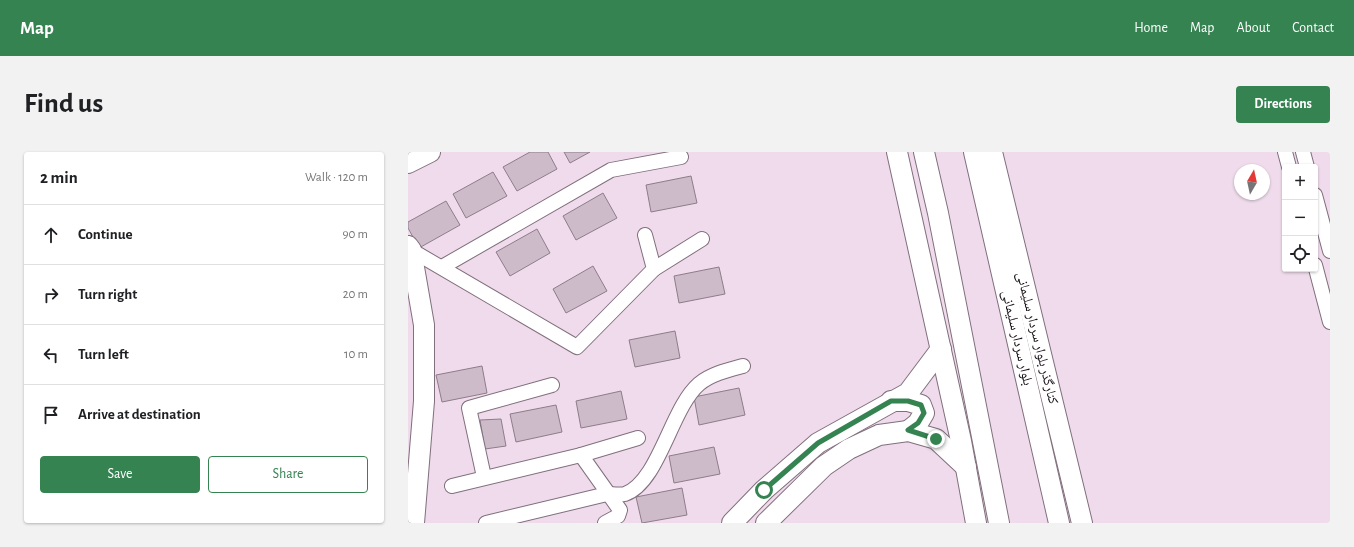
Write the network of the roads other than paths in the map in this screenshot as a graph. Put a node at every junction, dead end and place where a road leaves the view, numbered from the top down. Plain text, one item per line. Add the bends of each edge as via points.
1 (430, 152) edge
2 (897, 152) edge
3 (924, 152) edge
4 (974, 152) edge
5 (992, 152) edge
6 (1285, 152) edge
7 (1304, 152) edge
8 (681, 157) dead end
9 (408, 164) edge
10 (1288, 164) edge
11 (1307, 164) edge
12 (1316, 200) edge
13 (645, 235) dead end
14 (702, 240) dead end
15 (409, 249) edge
16 (1330, 251) edge
17 (442, 267) junction
18 (654, 269) junction
19 (1317, 272) edge
20 (1330, 322) edge
21 (941, 348) junction
22 (743, 366) dead end
23 (552, 385) dead end
24 (891, 401) junction
25 (908, 430) junction
26 (638, 438) dead end
27 (581, 455) junction
28 (966, 467) junction
29 (484, 477) junction
30 (452, 486) dead end
31 (607, 494) junction
32 (414, 523) edge
33 (486, 523) edge
34 (605, 523) edge
35 (732, 523) edge
36 (766, 523) edge
37 (976, 523) edge
38 (998, 523) edge
39 (1059, 523) edge
40 (1082, 523) edge

1 - 9 street
2 - 21 street
3 - 38 street
4 - 39 street, بلوار سردار سلیمانی
5 - 40 street, کنارگذر بلوار سردار سلیمانی
6 - 10 street
7 - 11 street
8 - 17 street via 611,170
12 - 16 street
13 - 18 street
14 - 18 street
15 - 17 street
15 - 32 street via 424,325 424,401
17 - 18 street via 578,347
19 - 20 street
21 - 24 street via 908,393
21 - 28 street
22 - 31 street via 717,373 698,384 646,477 634,489 624,494
23 - 29 street via 469,408
24 - 25 street via 908,401 921,405 924,413 918,423
24 - 35 street via 818,443 764,490
25 - 28 street via 936,439
25 - 36 street via 880,434 849,449 824,466
26 - 27 street
27 - 29 street
27 - 31 street
28 - 37 street
29 - 30 street
31 - 33 street
31 - 34 street via 620,510 618,516

